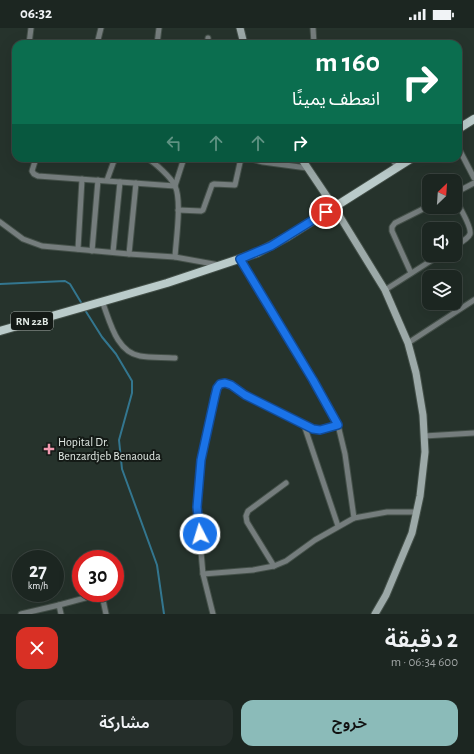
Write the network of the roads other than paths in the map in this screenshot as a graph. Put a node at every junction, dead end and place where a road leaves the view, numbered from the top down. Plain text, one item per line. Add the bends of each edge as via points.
1 (32, 28) edge
2 (101, 28) edge
3 (158, 28) edge
4 (240, 28) edge
5 (313, 28) edge
6 (30, 40) edge
7 (99, 40) edge
8 (157, 40) edge
9 (243, 40) edge
10 (314, 40) edge
11 (474, 119) edge
12 (462, 126) edge
13 (462, 155) edge
14 (34, 162) edge
15 (114, 162) edge
16 (151, 162) edge
17 (183, 162) edge
18 (240, 162) edge
19 (263, 162) edge
20 (303, 162) edge
21 (394, 162) edge
22 (405, 162) edge
23 (397, 167) junction
24 (307, 168) junction
25 (82, 178) junction
26 (474, 178) edge
27 (98, 180) junction
28 (107, 180) junction
29 (120, 182) junction
30 (474, 183) edge
31 (136, 184) junction
32 (175, 186) junction
33 (462, 189) edge
34 (334, 207) junction
35 (178, 210) junction
36 (422, 210) edge
37 (462, 213) edge
38 (0, 222) edge
39 (462, 242) edge
40 (78, 249) junction
41 (92, 250) junction
42 (113, 252) junction
43 (129, 254) junction
44 (175, 257) junction
45 (240, 259) junction
46 (429, 262) edge
47 (222, 265) junction
48 (411, 273) junction
49 (385, 290) junction
50 (474, 300) edge
51 (102, 302) junction
52 (0, 331) edge
53 (408, 343) junction
54 (175, 358) dead end
55 (304, 425) junction
56 (338, 425) junction
57 (474, 433) edge
58 (424, 436) junction
59 (286, 483) dead end
60 (417, 512) junction
61 (354, 518) junction
62 (338, 526) junction
63 (274, 566) junction
64 (203, 574) junction
65 (59, 605) junction
66 (21, 614) edge
67 (60, 614) edge
68 (106, 614) edge
69 (213, 614) edge
70 (375, 614) edge

1 - 6 street
2 - 7 street
3 - 8 street
4 - 9 main road
5 - 10 street
11 - 12 main road
13 - 26 street
14 - 25 street via 32,171 38,176
15 - 28 street
16 - 32 street
17 - 32 street
18 - 35 street via 235,185 212,185 203,210
19 - 24 street
20 - 24 main road
21 - 23 street
22 - 23 main road, RN 22B
23 - 34 main road, RN 22B
24 - 34 main road
25 - 27 street
25 - 40 street
27 - 28 street
27 - 41 street
28 - 29 street
29 - 31 street
29 - 42 street
30 - 33 street
31 - 32 street
31 - 43 street
32 - 35 street
34 - 45 main road, RN 22B via 271,246
34 - 49 main road
35 - 44 street
36 - 48 street via 392,227
37 - 39 street via 470,229 470,235
38 - 40 street via 30,243
40 - 41 street
41 - 42 street
42 - 43 street
43 - 44 street
44 - 47 street
45 - 47 main road, RN 22B
45 - 56 street
46 - 48 street
47 - 51 main road, RN 22B
48 - 49 street
49 - 53 main road
50 - 53 street
51 - 52 main road, RN 22B
51 - 54 street via 123,347 140,356
53 - 58 main road via 416,372
55 - 56 street via 320,430
55 - 62 street
55 - 64 street via 245,395 231,385 220,384 217,388 201,460 197,507
56 - 61 street
57 - 58 street
58 - 60 main road via 425,452
59 - 63 street via 248,511 246,516 247,522
60 - 61 street via 387,512
60 - 70 main road via 398,571
61 - 62 street
62 - 63 street
63 - 64 street
64 - 69 street
65 - 66 street
65 - 67 street
65 - 68 street via 100,594

